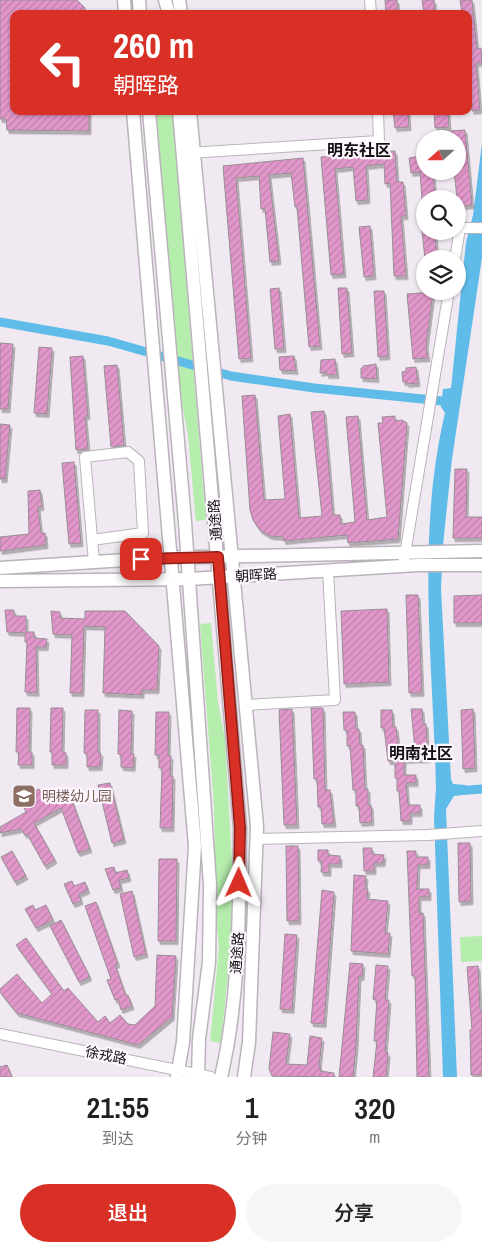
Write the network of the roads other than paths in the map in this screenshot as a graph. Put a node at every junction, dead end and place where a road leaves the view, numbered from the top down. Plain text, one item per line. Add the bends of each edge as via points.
1 (134, 115) edge
2 (149, 115) edge
3 (180, 115) edge
4 (190, 115) edge
5 (378, 115) edge
6 (188, 153) junction
7 (482, 228) edge
8 (457, 250) edge
9 (448, 300) edge
10 (210, 393) junction
11 (92, 540) junction
12 (482, 551) edge
13 (410, 552) junction
14 (232, 556) junction
15 (171, 557) junction
16 (187, 557) junction
17 (218, 557) junction
18 (94, 562) junction
19 (482, 565) edge
20 (403, 566) junction
21 (0, 568) edge
22 (328, 571) junction
23 (234, 577) junction
24 (172, 578) junction
25 (219, 578) junction
26 (189, 579) junction
27 (0, 581) edge
28 (245, 705) junction
29 (482, 831) edge
30 (256, 839) junction
31 (0, 1034) edge
32 (178, 1073) edge
33 (198, 1076) edge
34 (212, 1077) edge
35 (221, 1077) edge
36 (244, 1077) edge

1 - 15 main road
2 - 16 main road, 通途路
3 - 6 main road, 通途路
4 - 6 main road, 通途路
5 - 6 street via 379,141
6 - 10 main road, 通途路 via 198,335
6 - 10 main road, 通途路 via 213,352
7 - 8 street via 462,228
9 - 13 street
10 - 14 main road, 通途路
10 - 17 main road, 通途路
11 - 11 street via 86,457 128,452 139,461 143,532
11 - 18 street
12 - 13 main road, 朝晖路
13 - 14 main road, 朝晖路
13 - 20 street
14 - 17 main road, 朝晖路
14 - 23 main road, 通途路
15 - 16 main road, 朝晖路
15 - 18 main road, 朝晖路
15 - 24 main road
16 - 17 main road, 朝晖路
16 - 26 main road, 通途路
17 - 25 main road, 通途路
18 - 21 main road, 朝晖路
19 - 20 main road, 朝晖路
20 - 22 main road, 朝晖路
22 - 23 main road, 朝晖路
22 - 28 street via 335,700
23 - 25 main road, 朝晖路
23 - 28 main road, 通途路
24 - 26 main road, 朝晖路
24 - 27 main road, 朝晖路
24 - 32 main road via 195,846 183,1042
25 - 26 main road, 朝晖路
25 - 35 main road, 通途路 via 240,828 238,939 228,1046
26 - 33 main road, 通途路 via 210,885 209,962
28 - 30 main road, 通途路
29 - 30 street
30 - 36 main road, 通途路 via 249,1042
31 - 32 street, 徐戎路
32 - 33 street, 徐戎路
33 - 34 street, 徐戎路

